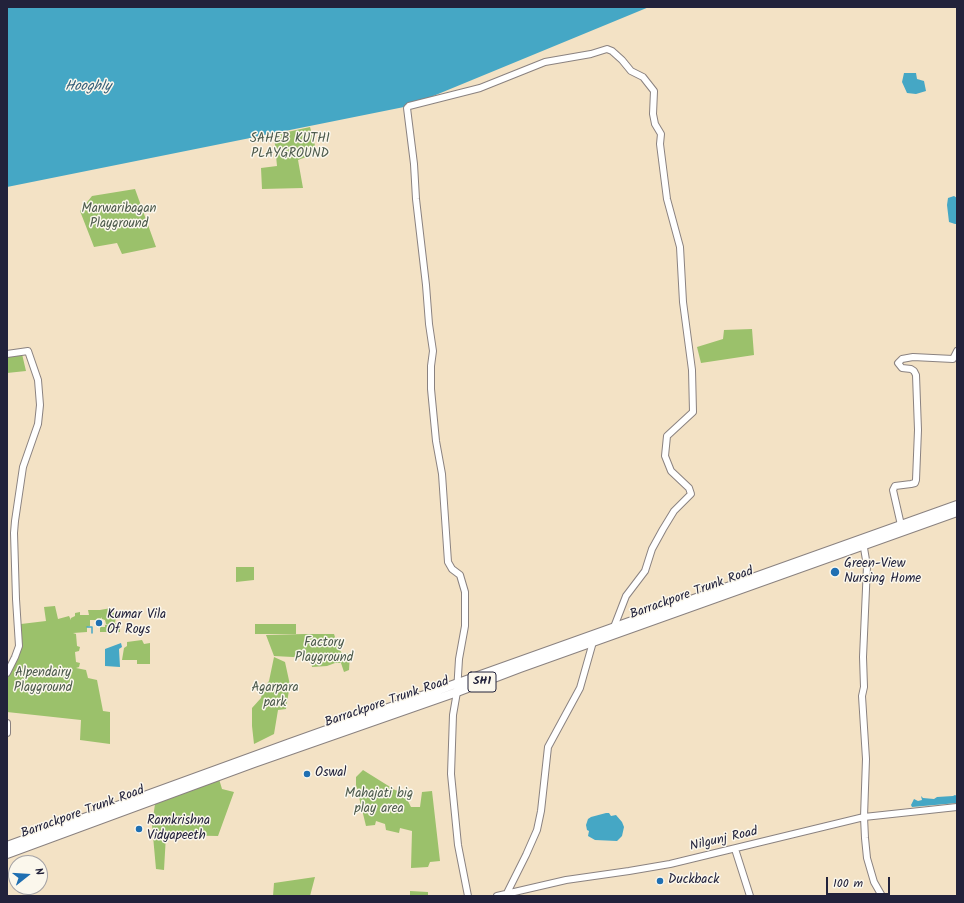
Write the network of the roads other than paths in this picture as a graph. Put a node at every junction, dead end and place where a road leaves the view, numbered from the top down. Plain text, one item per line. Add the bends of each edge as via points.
1 (957, 351) edge
2 (7, 354) edge
3 (957, 505) edge
4 (957, 512) edge
5 (901, 525) junction
6 (863, 542) junction
7 (614, 627) junction
8 (592, 639) junction
9 (7, 673) edge
10 (458, 688) junction
11 (7, 723) edge
12 (7, 733) edge
13 (136, 803) junction
14 (957, 807) edge
15 (864, 817) junction
16 (7, 846) edge
17 (735, 849) junction
18 (7, 854) edge
19 (527, 889) junction
20 (507, 893) junction
21 (468, 896) edge
22 (497, 896) edge
23 (528, 896) edge
24 (750, 896) edge
25 (882, 896) edge

1 - 5 street via 953,359 913,357 902,358 899,361 900,367 911,369 916,375 918,430 915,483 895,486 893,490
2 - 9 street via 28,351 38,380 40,406 38,424 23,467 15,521 19,646
3 - 5 main road, Barrackpore Trunk Road / SH1
4 - 6 main road, Barrackpore Trunk Road / SH1
5 - 6 main road, Barrackpore Trunk Road / SH1
6 - 7 main road, Barrackpore Trunk Road / SH1
6 - 8 main road, Barrackpore Trunk Road / SH1
6 - 15 street via 867,566 862,696 866,760
7 - 8 main road, Barrackpore Trunk Road / SH1
7 - 10 street via 626,596 645,571 652,549 663,529 674,511 691,494 689,488 671,471 665,456 667,436 693,412 692,370 683,302 680,247 667,199 661,134 653,114 654,91 643,77 631,71 622,60 607,49 545,62 480,88 407,108 433,351 431,388 442,474 448,562 460,575 465,592 465,626
8 - 10 main road, Barrackpore Trunk Road / SH1
8 - 20 street via 580,688 548,747 537,830
10 - 13 main road, Barrackpore Trunk Road / SH1 via 290,743
10 - 21 street via 453,715 451,774 458,846
11 - 12 street
13 - 16 main road, Barrackpore Trunk Road / SH1
13 - 18 main road, Barrackpore Trunk Road / SH1
14 - 15 street, Nilgunj Road
15 - 17 street, Nilgunj Road
15 - 25 street via 867,858 874,882
17 - 19 street, Nilgunj Road via 666,865 566,880
17 - 24 street
19 - 20 street, Nilgunj Road
19 - 23 street
20 - 22 street, Nilgunj Road

